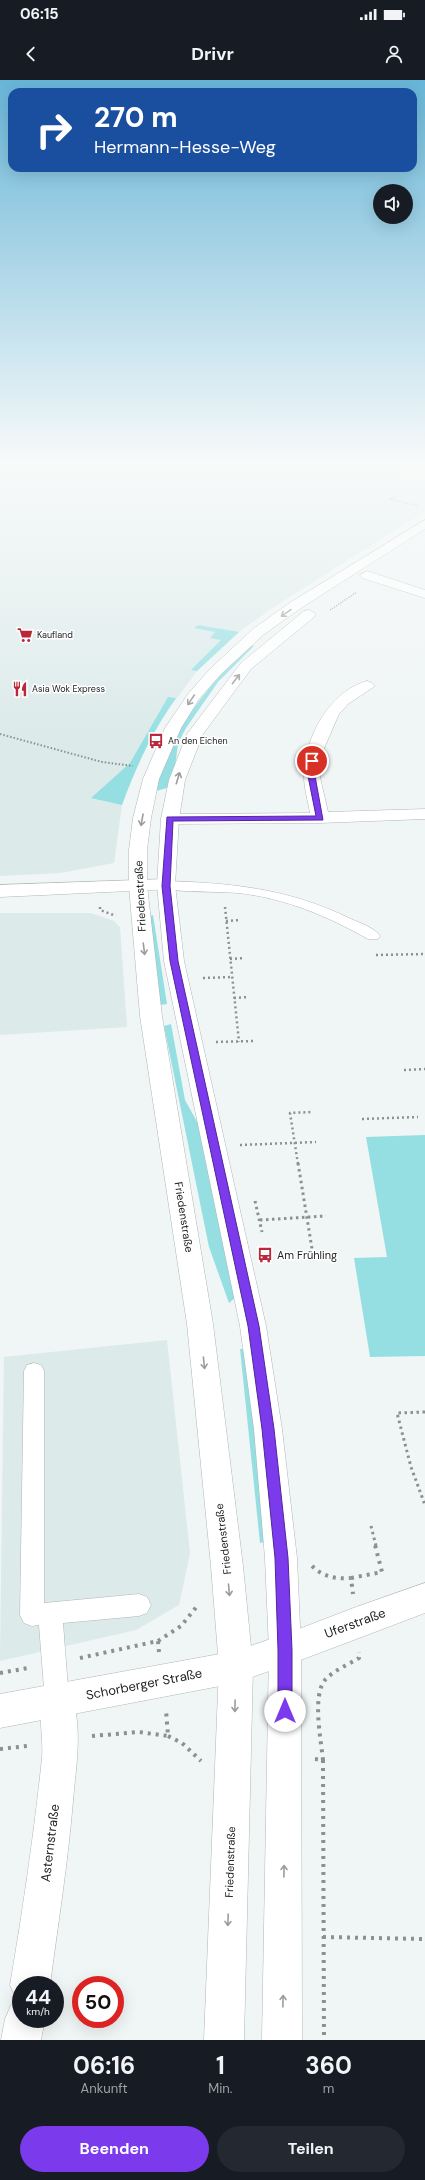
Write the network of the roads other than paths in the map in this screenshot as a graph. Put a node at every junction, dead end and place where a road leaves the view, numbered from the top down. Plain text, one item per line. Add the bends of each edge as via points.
1 (371, 557) edge
2 (393, 557) edge
3 (367, 575) junction
4 (425, 594) edge
5 (367, 686) dead end
6 (425, 814) edge
7 (320, 818) junction
8 (170, 819) junction
9 (138, 886) junction
10 (166, 886) junction
11 (0, 890) edge
12 (372, 936) dead end
13 (34, 1371) dead end
14 (425, 1598) edge
15 (139, 1606) dead end
16 (50, 1614) junction
17 (285, 1650) junction
18 (236, 1667) junction
19 (57, 1701) junction
20 (0, 1711) edge
21 (31, 1976) edge
22 (23, 2028) edge
23 (21, 2040) edge
24 (224, 2040) edge
25 (282, 2040) edge

1 -> 9 main road, Friedenstraße via 258,632 232,654 193,696 173,728 152,779 142,818 138,850
2 - 3 main road
3 - 4 main road
8 -> 3 main road via 177,780 195,734 246,666 279,637
5 - 7 main road via 343,701 332,712 314,753 312,776
6 - 7 main road
7 - 8 main road
8 - 10 main road
9 - 10 main road
9 - 11 main road
9 -> 18 main road, Friedenstraße via 151,1016 200,1324
10 - 12 lane via 223,889 279,896 346,922
10 - 17 main road via 174,961 253,1326 268,1429 281,1558
13 - 16 lane via 32,1615
14 - 17 main road, Uferstraße
15 - 16 lane
16 - 19 lane
17 - 18 main road, Schorberger Straße
25 -> 17 main road
18 - 19 main road, Schorberger Straße
18 -> 24 main road, Friedenstraße
19 - 20 main road, Schorberger Straße
19 - 21 main road, Asternstraße via 60,1742 50,1853
22 - 23 main road

